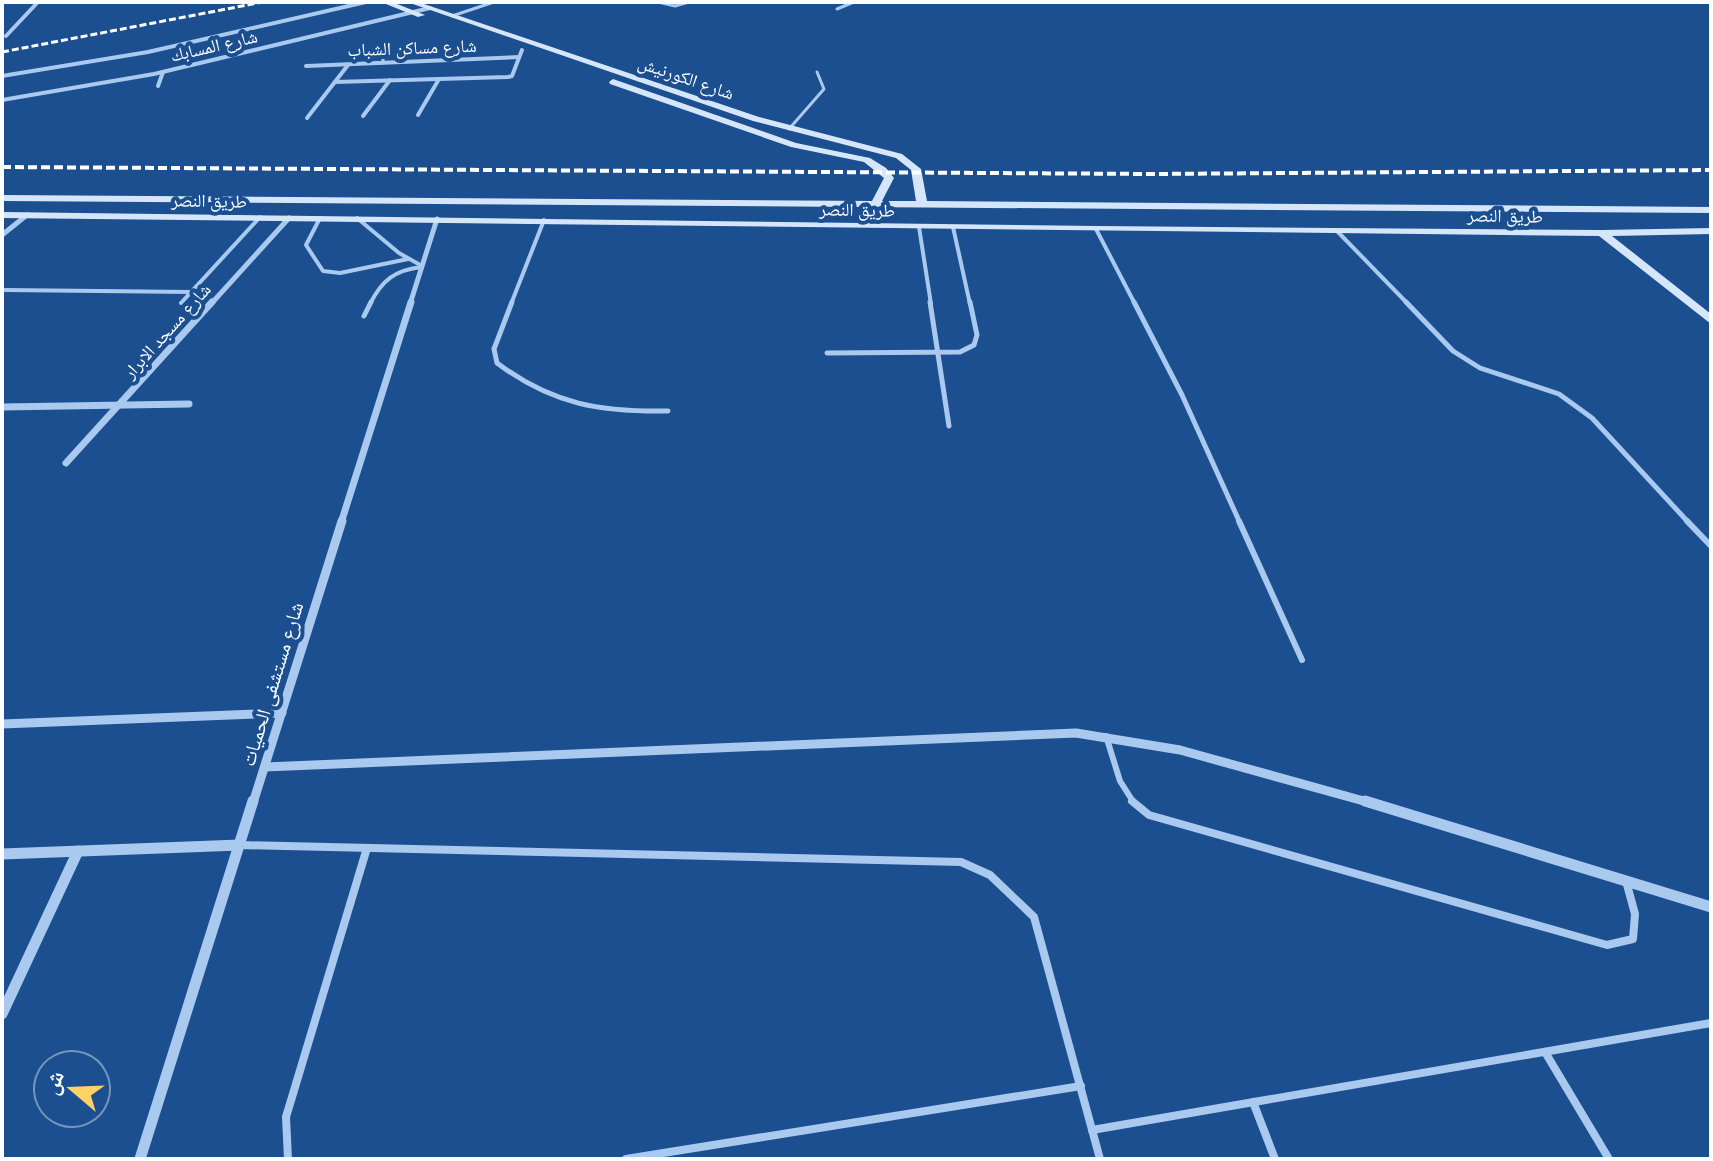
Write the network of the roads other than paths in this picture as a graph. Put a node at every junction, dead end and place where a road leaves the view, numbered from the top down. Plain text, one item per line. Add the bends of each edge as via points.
1 (38, 2) edge
2 (366, 2) edge
3 (385, 2) edge
4 (494, 2) edge
5 (658, 2) edge
6 (689, 2) edge
7 (854, 2) edge
8 (414, 5) edge
9 (837, 9) dead end
10 (452, 16) junction
11 (6, 36) dead end
12 (390, 42) dead end
13 (521, 54) junction
14 (383, 63) junction
15 (348, 65) junction
16 (306, 66) dead end
17 (163, 72) junction
18 (817, 72) dead end
19 (2, 76) edge
20 (439, 79) junction
21 (390, 80) junction
22 (335, 82) junction
23 (158, 86) dead end
24 (2, 100) edge
25 (418, 115) dead end
26 (363, 116) dead end
27 (307, 118) dead end
28 (789, 129) junction
29 (771, 137) junction
30 (2, 198) edge
31 (875, 205) junction
32 (922, 205) junction
33 (1711, 210) edge
34 (2, 215) edge
35 (27, 215) junction
36 (260, 217) junction
37 (289, 218) junction
38 (320, 218) junction
39 (357, 218) junction
40 (437, 219) junction
41 (544, 220) junction
42 (919, 227) junction
43 (953, 227) junction
44 (1096, 229) junction
45 (1336, 230) junction
46 (1711, 231) edge
47 (1602, 233) junction
48 (2, 235) edge
49 (408, 259) junction
50 (422, 266) junction
51 (5, 290) dead end
52 (191, 292) junction
53 (181, 303) dead end
54 (364, 316) dead end
55 (1711, 320) edge
56 (827, 353) dead end
57 (938, 353) junction
58 (189, 404) dead end
59 (120, 405) junction
60 (2, 407) edge
61 (668, 411) dead end
62 (949, 426) dead end
63 (66, 463) dead end
64 (1711, 546) edge
65 (1302, 660) dead end
66 (282, 713) junction
67 (2, 724) edge
68 (1106, 736) junction
69 (265, 767) junction
70 (240, 845) junction
71 (367, 848) junction
72 (78, 851) junction
73 (2, 854) edge
74 (1626, 881) junction
75 (1711, 907) edge
76 (5, 1000) edge
77 (2, 1014) edge
78 (1711, 1023) edge
79 (1545, 1052) junction
80 (1081, 1086) junction
81 (1253, 1102) junction
82 (1092, 1130) junction
83 (140, 1159) edge
84 (288, 1159) edge
85 (626, 1159) edge
86 (1100, 1159) edge
87 (1275, 1159) edge
88 (1609, 1159) edge

1 - 11 street
2 - 19 street via 148,52
3 - 8 main road, شارع الكورنيش
4 - 10 lane
5 - 6 lane
7 - 9 lane
8 - 10 main road, شارع الكورنيش
8 - 13 main road, شارع الكورنيش
8 - 17 street, شارع المسابك
10 - 28 main road, شارع الكورنيش
12 - 14 lane
13 - 14 street, شارع مساكن الشباب
13 - 20 street via 511,77
13 - 29 main road, شارع الكورنيش
14 - 15 street, شارع مساكن الشباب
15 - 16 street, شارع مساكن الشباب
15 - 22 street
17 - 23 street
17 - 24 street, شارع المسابك
18 - 28 lane via 824,89
20 - 21 street
20 - 25 street
21 - 22 street
21 - 26 street
22 - 27 street
28 - 29 main road
28 - 32 main road, شارع الكورنيش via 905,159 916,169
29 - 31 main road, شارع الكورنيش via 867,160 883,170 889,181
30 - 31 main road, طريق النصر
31 - 32 main road, طريق النصر
32 - 33 main road, طريق النصر
34 - 35 main road, طريق النصر
35 - 36 main road, طريق النصر
35 - 48 street
36 - 37 main road, طريق النصر
36 - 52 lane
37 - 38 main road, طريق النصر
37 - 59 street, شارع مسجد الابرار
38 - 39 main road, طريق النصر
38 - 49 lane via 306,245 323,271 340,273
39 - 40 main road, طريق النصر
39 - 49 lane
40 - 41 main road, طريق النصر
40 - 50 street, شارع مستشفى الحميات
41 - 42 main road, طريق النصر
41 - 61 lane via 494,349 497,363 510,374 590,407
42 - 43 main road, طريق النصر
42 - 57 lane
43 - 44 main road, طريق النصر
43 - 57 lane via 977,335 974,345 960,352
44 - 45 main road, طريق النصر
44 - 65 lane via 1182,395
45 - 47 main road, طريق النصر
45 - 64 lane via 1453,351 1480,368 1559,394 1592,418
46 - 47 main road, طريق النصر
47 - 55 main road
49 - 50 lane
50 - 54 lane via 381,280
50 - 66 street, شارع مستشفى الحميات
51 - 52 lane
52 - 53 lane
56 - 57 lane
57 - 62 lane
58 - 59 street
59 - 60 street
59 - 63 street, شارع مسجد الابرار
66 - 67 street
66 - 69 street, شارع مستشفى الحميات
68 - 69 street via 1076,733
68 - 74 street via 1259,770
68 - 74 lane via 1127,797 1149,815 1591,941 1607,945 1633,939 1635,914
69 - 70 street, شارع مستشفى الحميات
70 - 71 lane
70 - 72 street
70 - 83 street, شارع مستشفى الحميات
71 - 80 lane via 961,862 990,875 1034,917
71 - 84 lane via 286,1117
72 - 73 street
72 - 76 street
74 - 75 street
76 - 77 street
78 - 79 lane
79 - 81 lane
79 - 88 lane
80 - 82 lane
80 - 85 lane
81 - 82 lane
81 - 87 lane
82 - 86 lane

